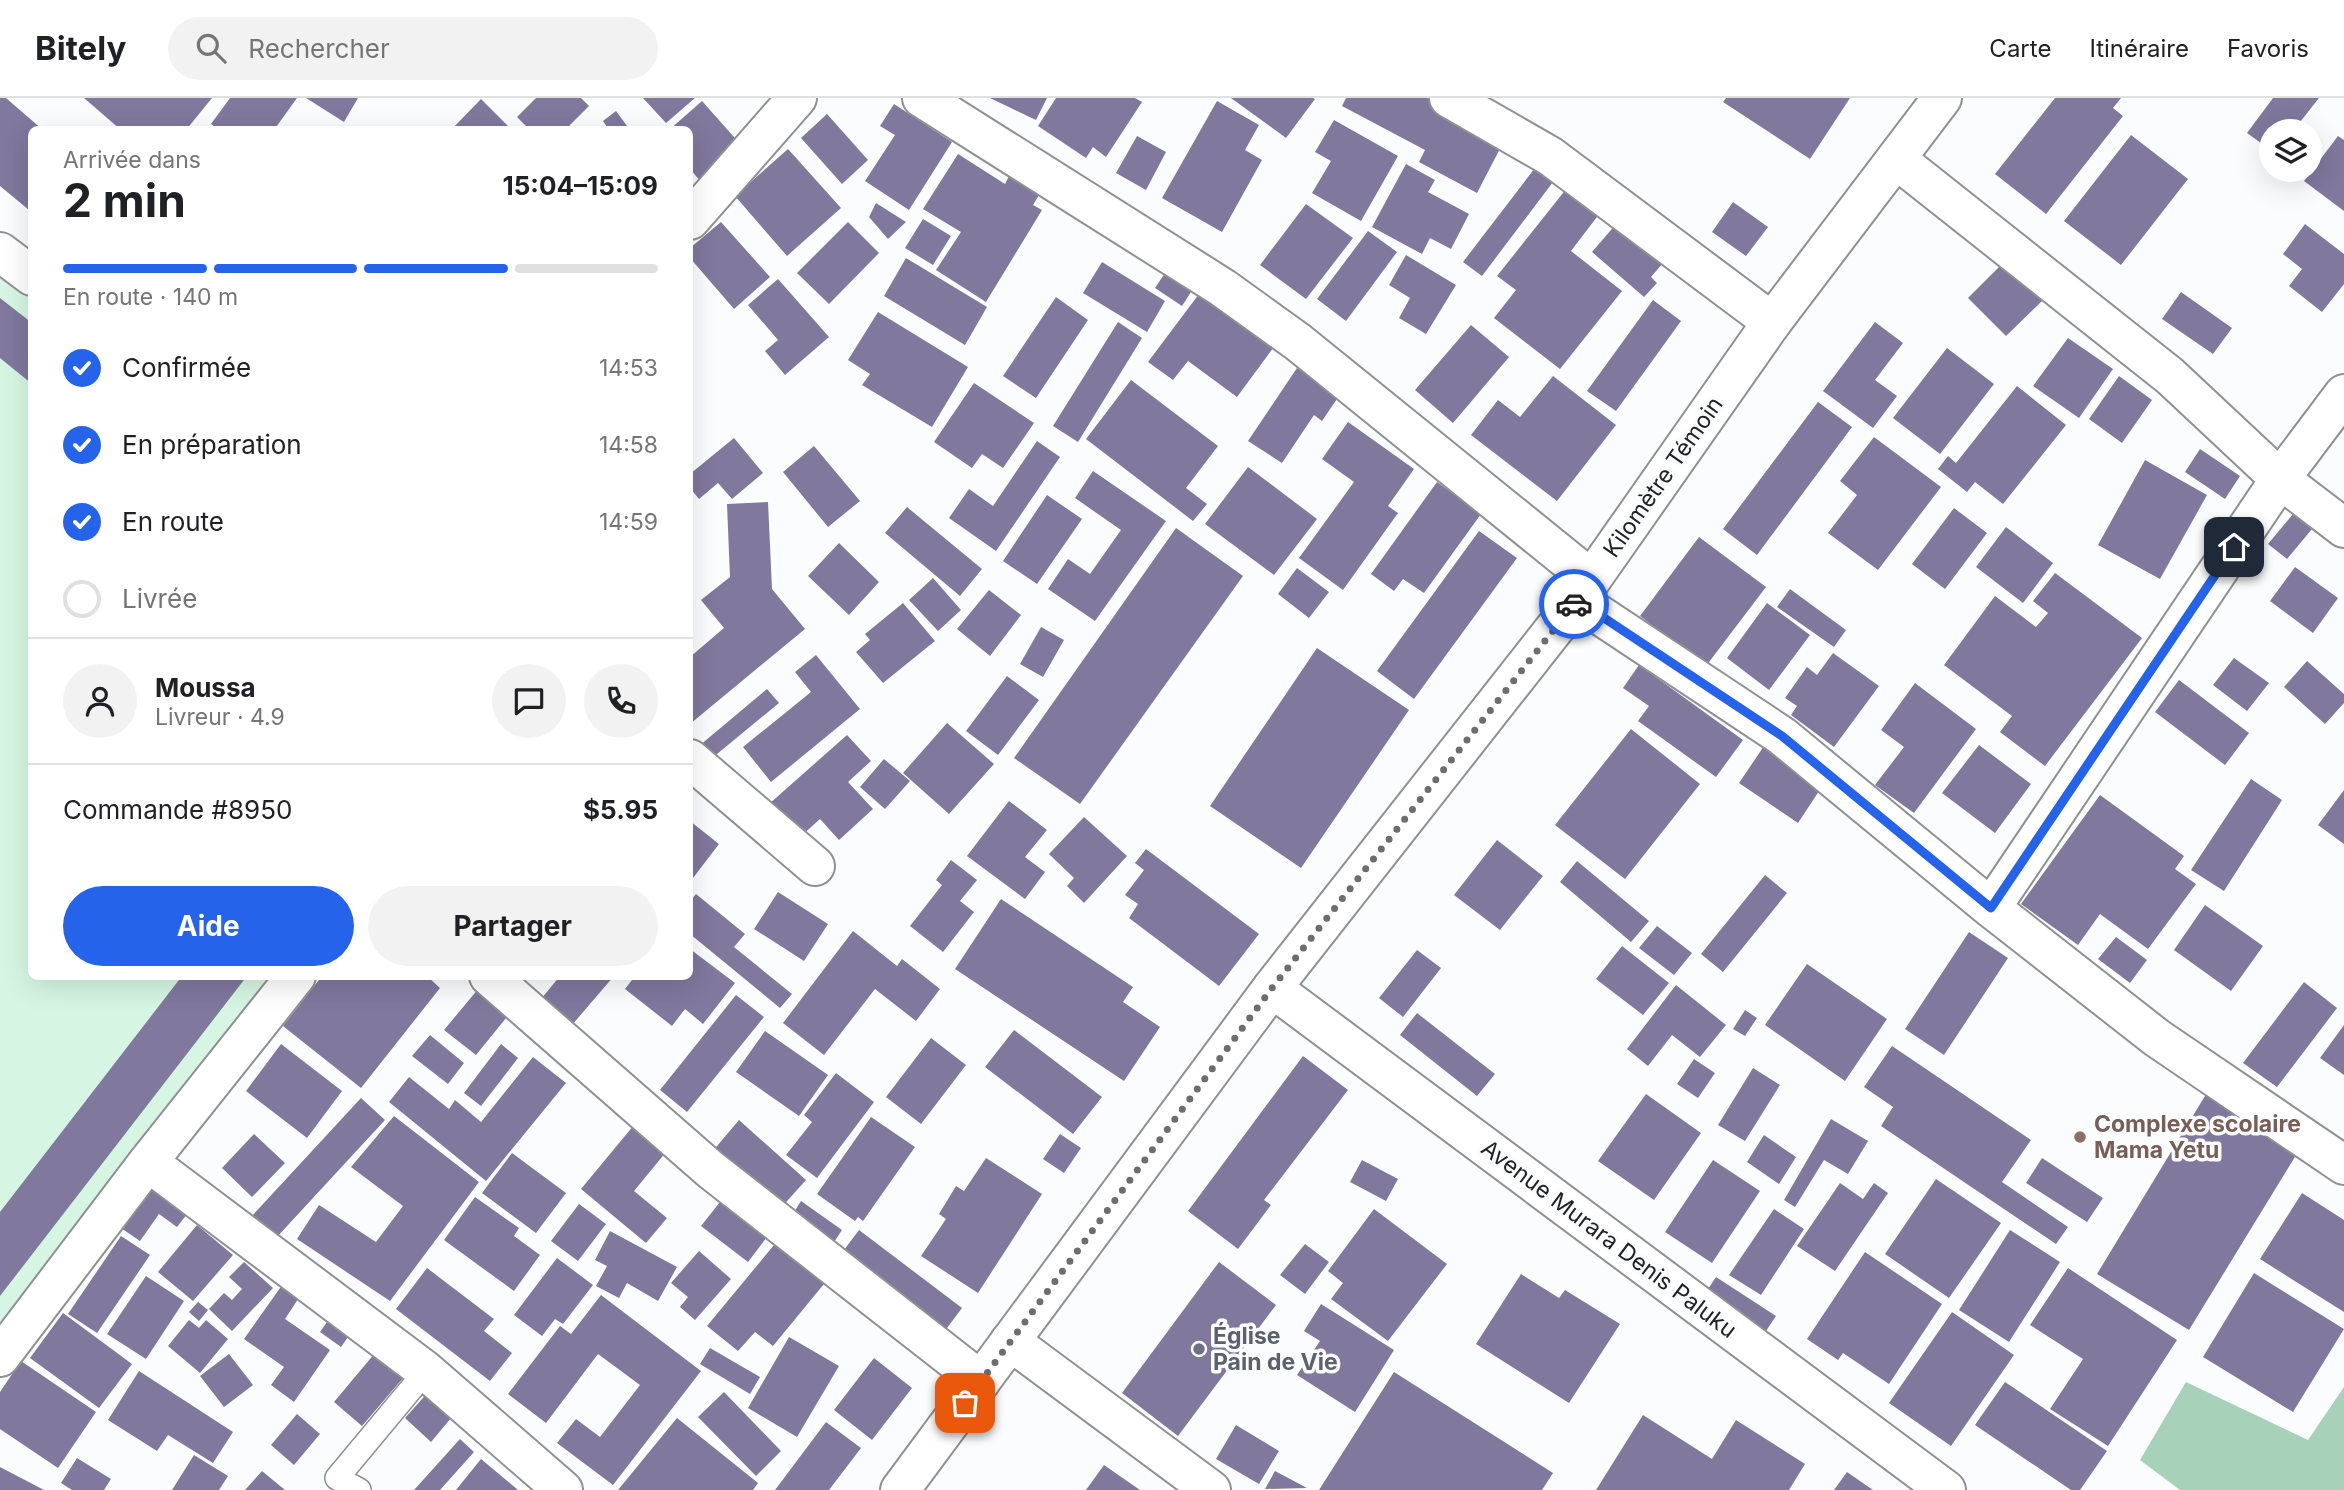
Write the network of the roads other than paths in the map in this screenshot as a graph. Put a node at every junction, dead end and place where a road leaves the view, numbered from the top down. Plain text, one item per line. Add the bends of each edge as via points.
1 (797, 98) edge
2 (922, 98) edge
3 (1449, 98) edge
4 (1942, 98) edge
5 (1896, 159) junction
6 (693, 217) edge
7 (0, 252) edge
8 (28, 273) edge
9 (1772, 322) junction
10 (2344, 394) edge
11 (2280, 479) junction
12 (2344, 528) edge
13 (1584, 589) junction
14 (693, 762) edge
15 (816, 866) dead end
16 (1991, 908) junction
17 (293, 980) edge
18 (494, 980) edge
19 (1272, 988) junction
20 (148, 1162) junction
21 (2344, 1165) edge
22 (1010, 1341) junction
23 (0, 1357) edge
24 (426, 1371) junction
25 (981, 1381) junction
26 (359, 1490) edge
27 (563, 1490) edge
28 (900, 1490) edge
29 (1211, 1490) edge
30 (1946, 1490) edge

1 - 6 street
2 - 13 street via 1223,288 1298,342
3 - 9 street via 1550,156
4 - 5 street, Kilomètre Témoin
5 - 9 street, Kilomètre Témoin
5 - 11 street via 2170,376
7 - 8 street
9 - 13 street, Kilomètre Témoin
10 - 11 street
11 - 12 street
11 - 16 street
13 - 16 street via 1782,736
13 - 19 street, Kilomètre Témoin
14 - 15 street
16 - 21 street via 2157,1038
17 - 20 street
18 - 25 street via 711,1170
19 - 22 street, Kilomètre Témoin
19 - 30 street, Avenue Murara Denis Paluku
20 - 23 street
20 - 24 street
22 - 25 street, Kilomètre Témoin
22 - 29 street
24 - 26 lane via 337,1478
24 - 27 street
25 - 28 street, Kilomètre Témoin

